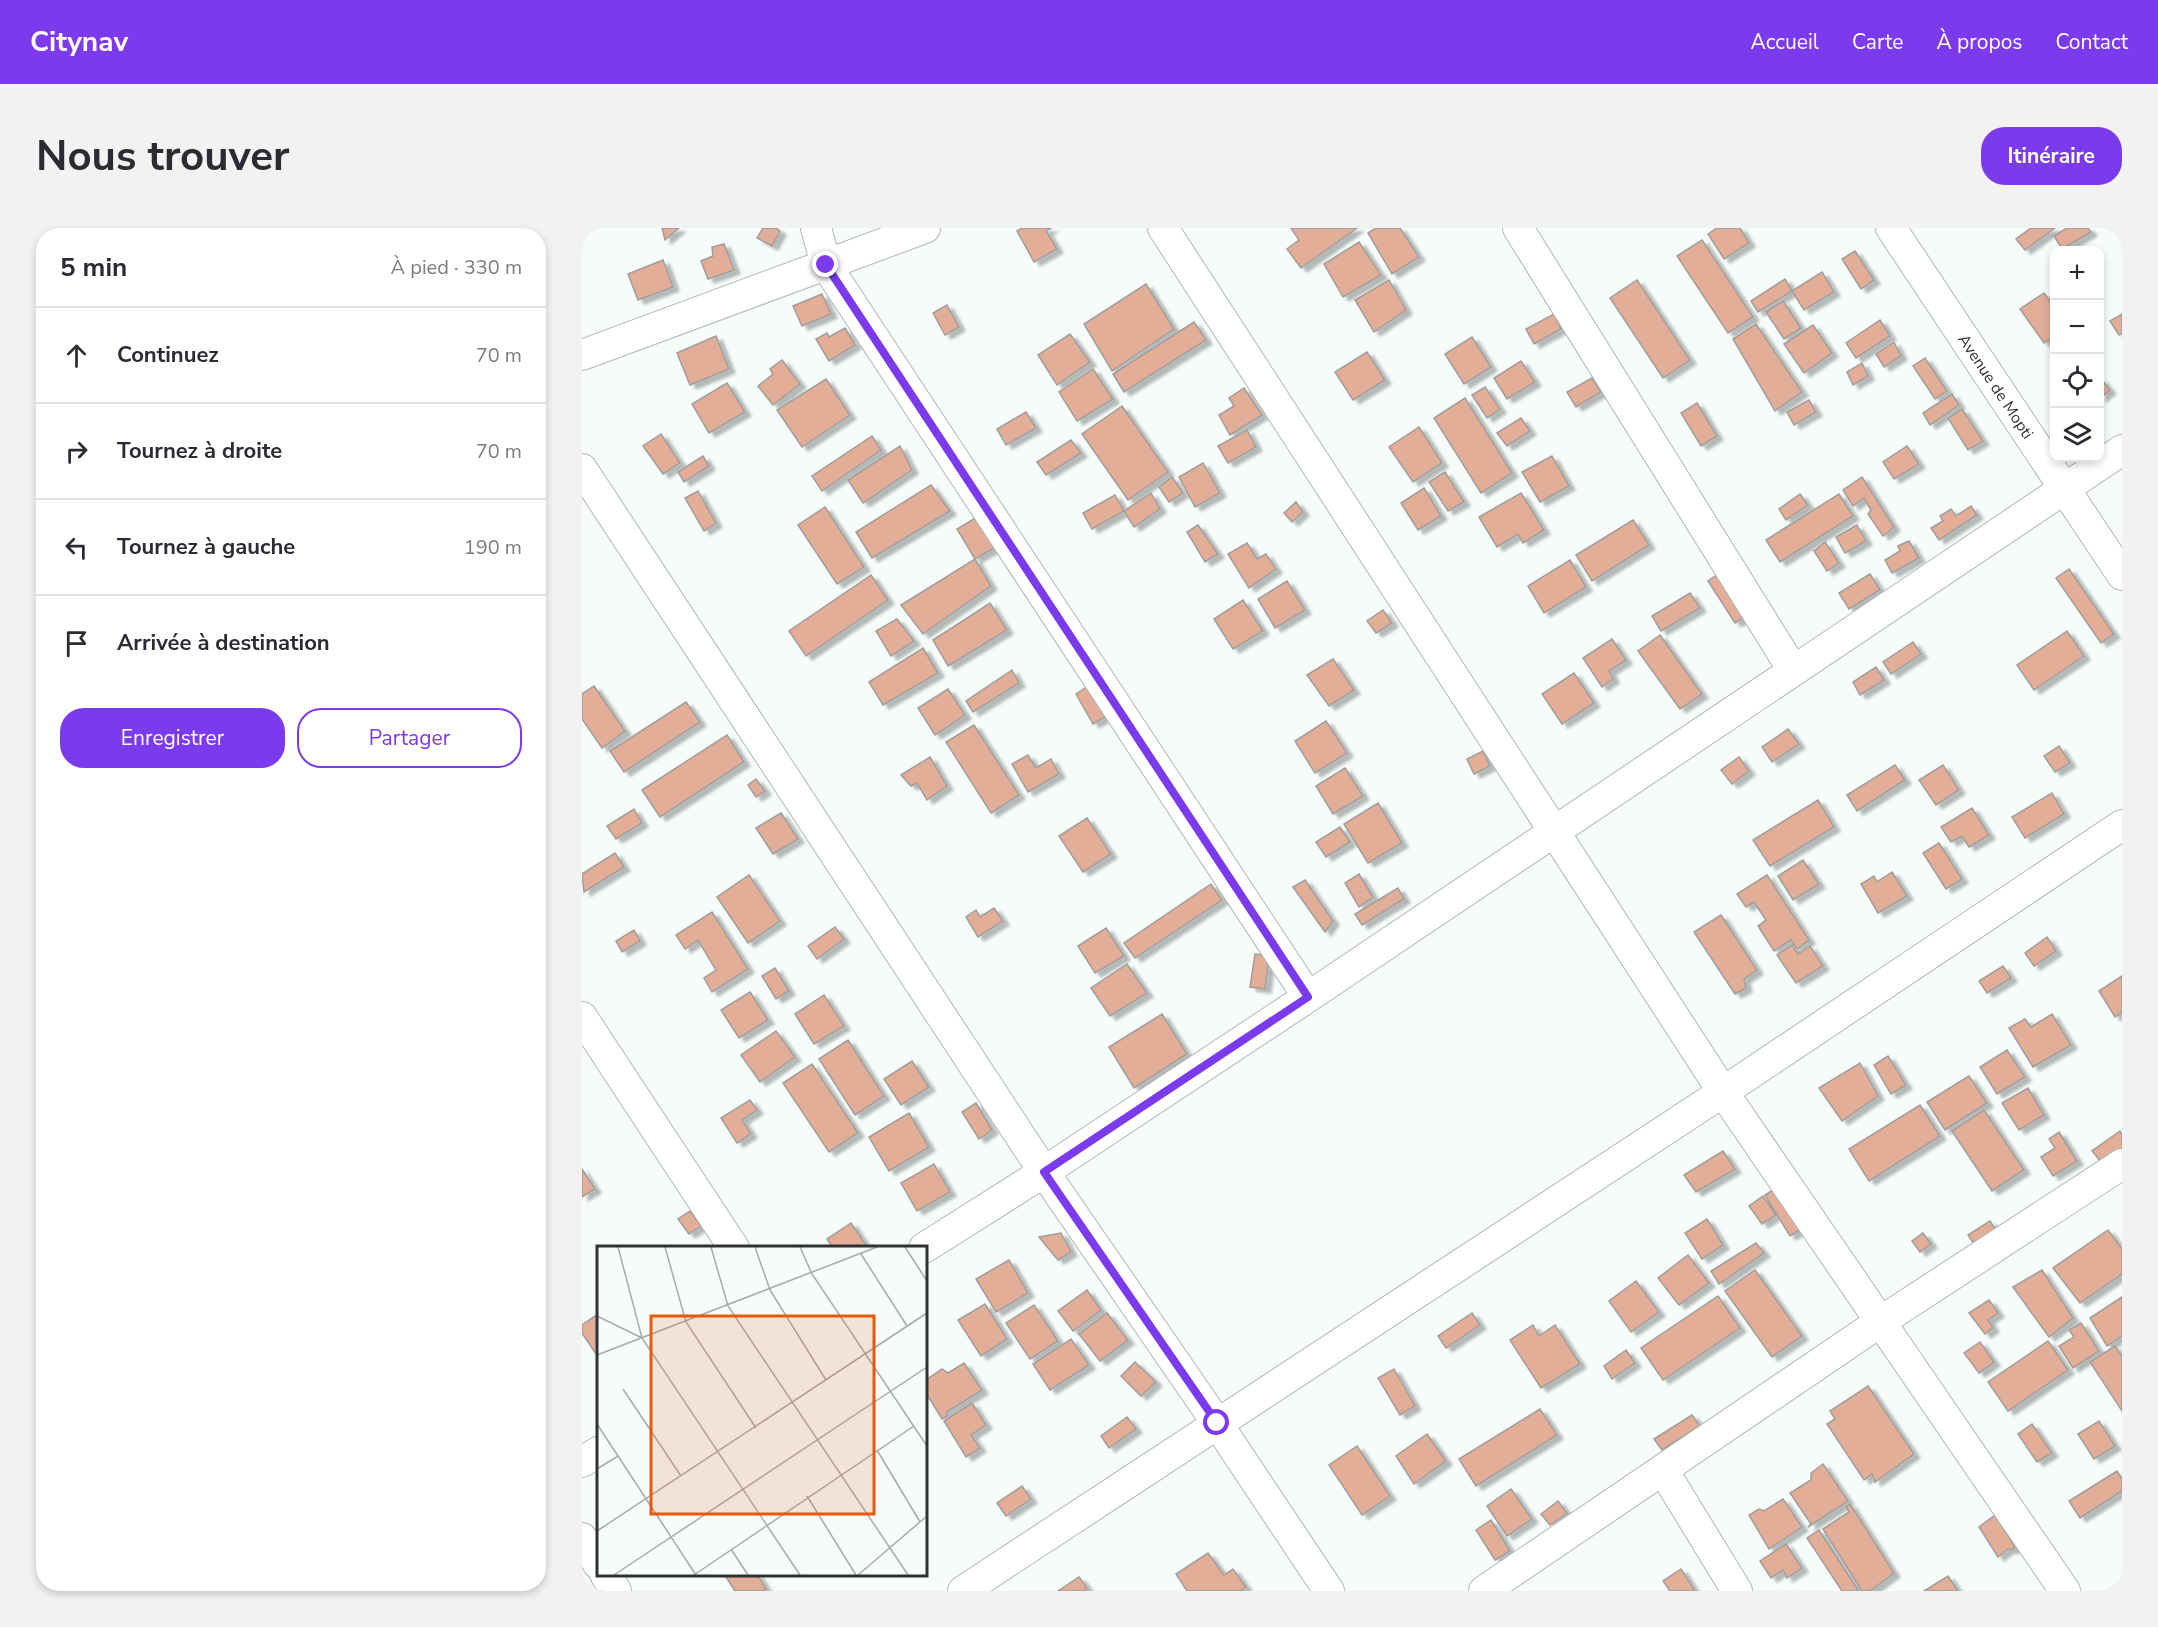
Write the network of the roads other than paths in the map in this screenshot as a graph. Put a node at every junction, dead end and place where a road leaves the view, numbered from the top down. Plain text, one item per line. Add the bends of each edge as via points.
1 (816, 228) edge
2 (925, 228) edge
3 (1163, 228) edge
4 (1518, 228) edge
5 (1890, 228) edge
6 (826, 265) junction
7 (582, 355) edge
8 (2122, 450) edge
9 (582, 469) edge
10 (2064, 489) junction
11 (2122, 575) edge
12 (1793, 670) junction
13 (2122, 825) edge
14 (1552, 831) junction
15 (1308, 997) junction
16 (582, 1017) edge
17 (1723, 1092) junction
18 (2122, 1164) edge
19 (1044, 1172) junction
20 (733, 1246) edge
21 (927, 1246) edge
22 (1880, 1322) junction
23 (1217, 1423) junction
24 (597, 1453) edge
25 (582, 1462) edge
26 (1663, 1470) junction
27 (582, 1538) edge
28 (597, 1562) edge
29 (606, 1576) edge
30 (616, 1591) edge
31 (963, 1591) edge
32 (1329, 1591) edge
33 (1485, 1591) edge
34 (1737, 1591) edge
35 (2065, 1591) edge

1 - 6 street
2 - 6 street
3 - 14 street
4 - 12 street
5 - 10 street, Avenue de Mopti
6 - 7 street
6 - 15 street
8 - 10 street
9 - 19 street
10 - 11 street, Avenue de Mopti
10 - 12 street
12 - 14 street
13 - 17 street
14 - 15 street
14 - 17 street
15 - 19 street
16 - 20 street
17 - 22 street
17 - 23 street
18 - 22 street
19 - 21 street
19 - 23 street
22 - 26 street
22 - 35 street
23 - 31 street
23 - 32 street
24 - 25 street
26 - 33 street
26 - 34 street
27 - 28 street
29 - 30 street

